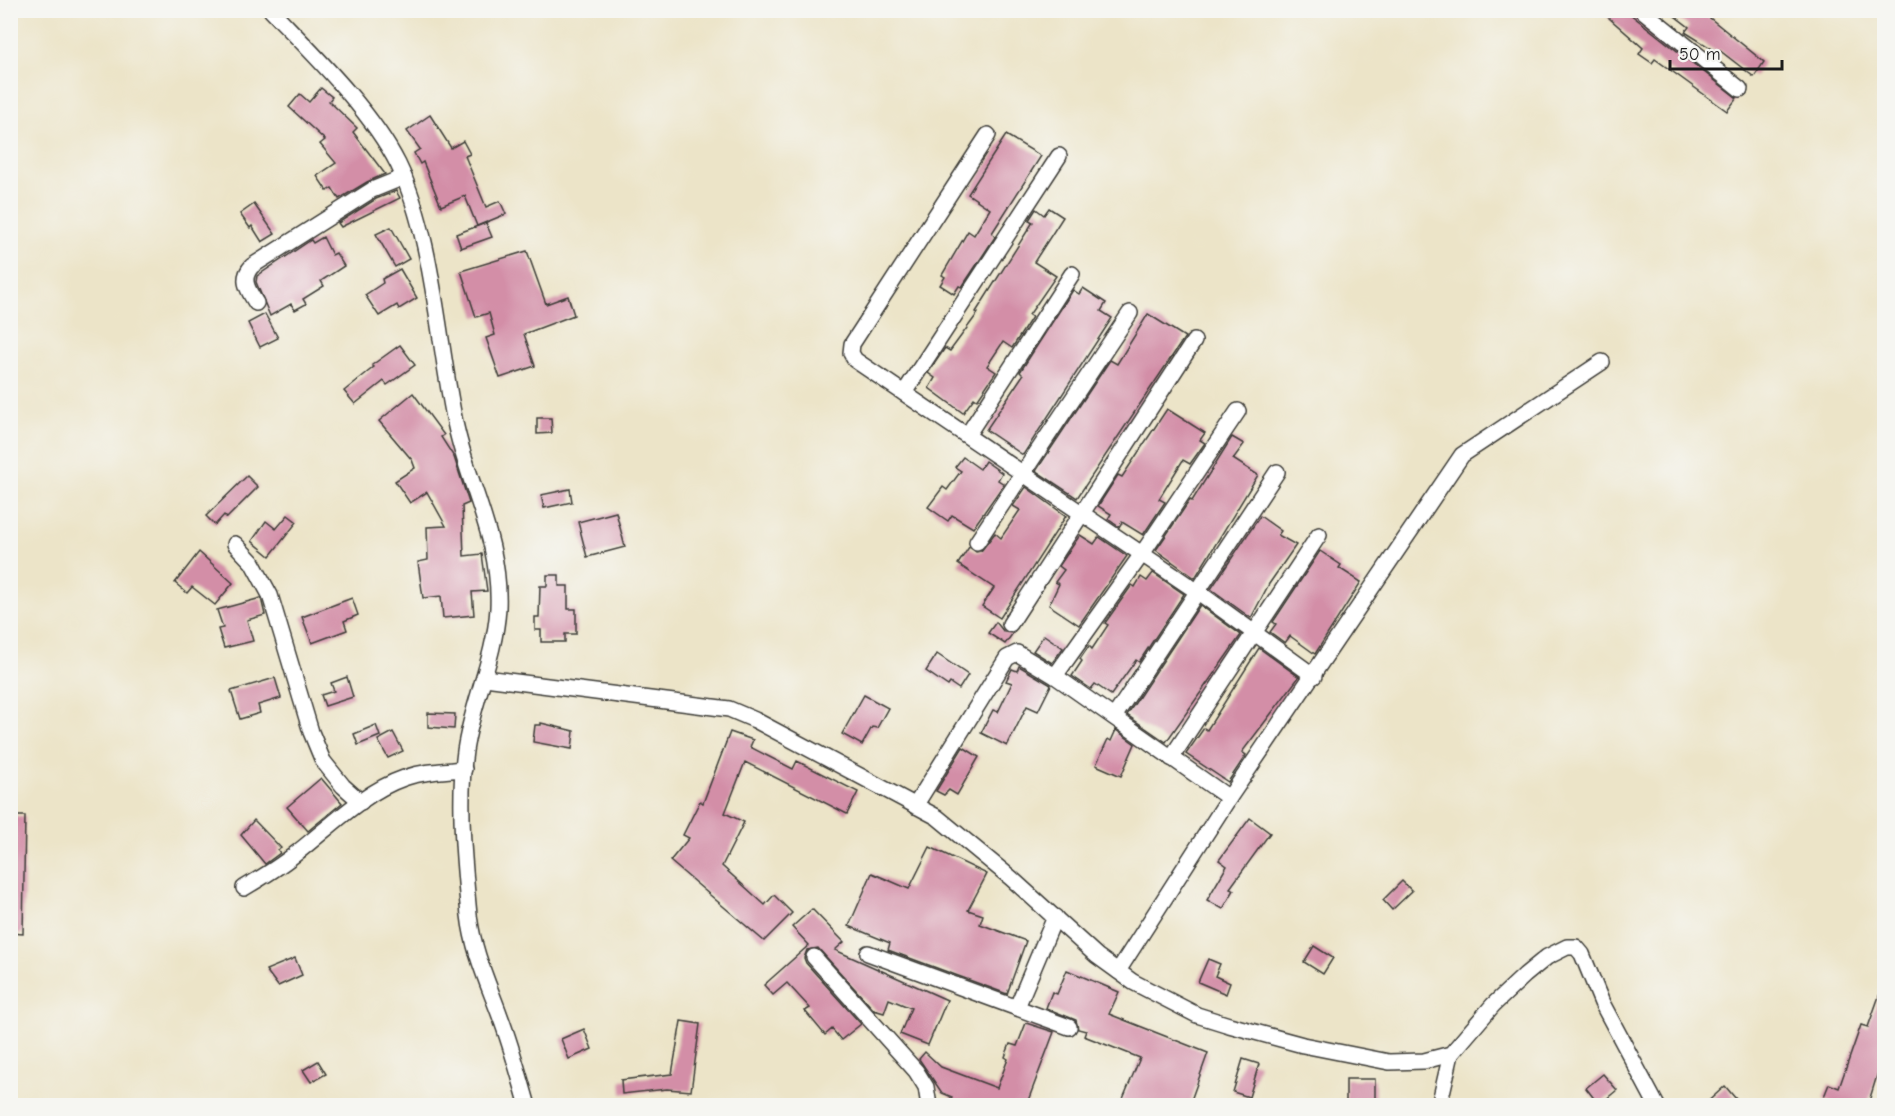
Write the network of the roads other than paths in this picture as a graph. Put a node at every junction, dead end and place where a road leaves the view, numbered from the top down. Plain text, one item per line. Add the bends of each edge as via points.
1 (271, 10) edge
2 (1642, 10) edge
3 (1740, 89) dead end
4 (988, 135) dead end
5 (1059, 156) dead end
6 (404, 177) junction
7 (1072, 274) dead end
8 (256, 303) dead end
9 (1131, 314) dead end
10 (1194, 340) dead end
11 (1602, 362) dead end
12 (904, 393) junction
13 (1238, 411) dead end
14 (968, 434) junction
15 (1277, 472) dead end
16 (1023, 473) junction
17 (1082, 515) junction
18 (1319, 535) dead end
19 (977, 543) dead end
20 (235, 544) dead end
21 (1142, 554) junction
22 (1198, 592) junction
23 (1010, 624) dead end
24 (1254, 632) junction
25 (1055, 676) junction
26 (1314, 676) junction
27 (485, 678) junction
28 (1113, 717) junction
29 (1171, 758) junction
30 (464, 769) junction
31 (1228, 798) junction
32 (361, 802) junction
33 (915, 806) junction
34 (244, 888) dead end
35 (1055, 917) junction
36 (868, 953) dead end
37 (814, 957) dead end
38 (1118, 971) junction
39 (1017, 1007) junction
40 (1069, 1027) dead end
41 (1451, 1054) junction
42 (528, 1106) edge
43 (929, 1106) edge
44 (1439, 1106) edge
45 (1657, 1106) edge

1 - 6 street via 375,125
2 - 3 street
4 - 12 street via 852,344 855,360
5 - 12 street
6 - 8 street via 372,190 252,266 247,271 246,286
6 - 27 street via 423,243 456,426 495,549 498,608
7 - 14 street
9 - 16 street
10 - 17 street
11 - 26 street via 1462,455
12 - 14 street
13 - 21 street
14 - 16 street
15 - 22 street
16 - 17 street
16 - 19 street
17 - 21 street
17 - 23 street
18 - 24 street
20 - 32 street via 252,562 270,595 323,761
21 - 22 street
21 - 25 street
22 - 24 street
22 - 28 street
24 - 26 street
24 - 29 street
25 - 28 street
25 - 33 street via 1020,654 1007,658
26 - 31 street
27 - 30 street via 469,732
27 - 33 street via 729,709
28 - 29 street
29 - 31 street
30 - 32 street via 402,779
30 - 42 street via 471,934
31 - 38 street
32 - 34 street via 277,868
33 - 35 street via 955,831
35 - 38 street
35 - 39 street
36 - 39 street
37 - 43 street via 916,1071 926,1087
38 - 41 street via 1197,1015 1303,1045 1389,1062 1424,1061
39 - 40 street
41 - 44 street
41 - 45 street via 1525,975 1548,957 1567,947 1576,947

